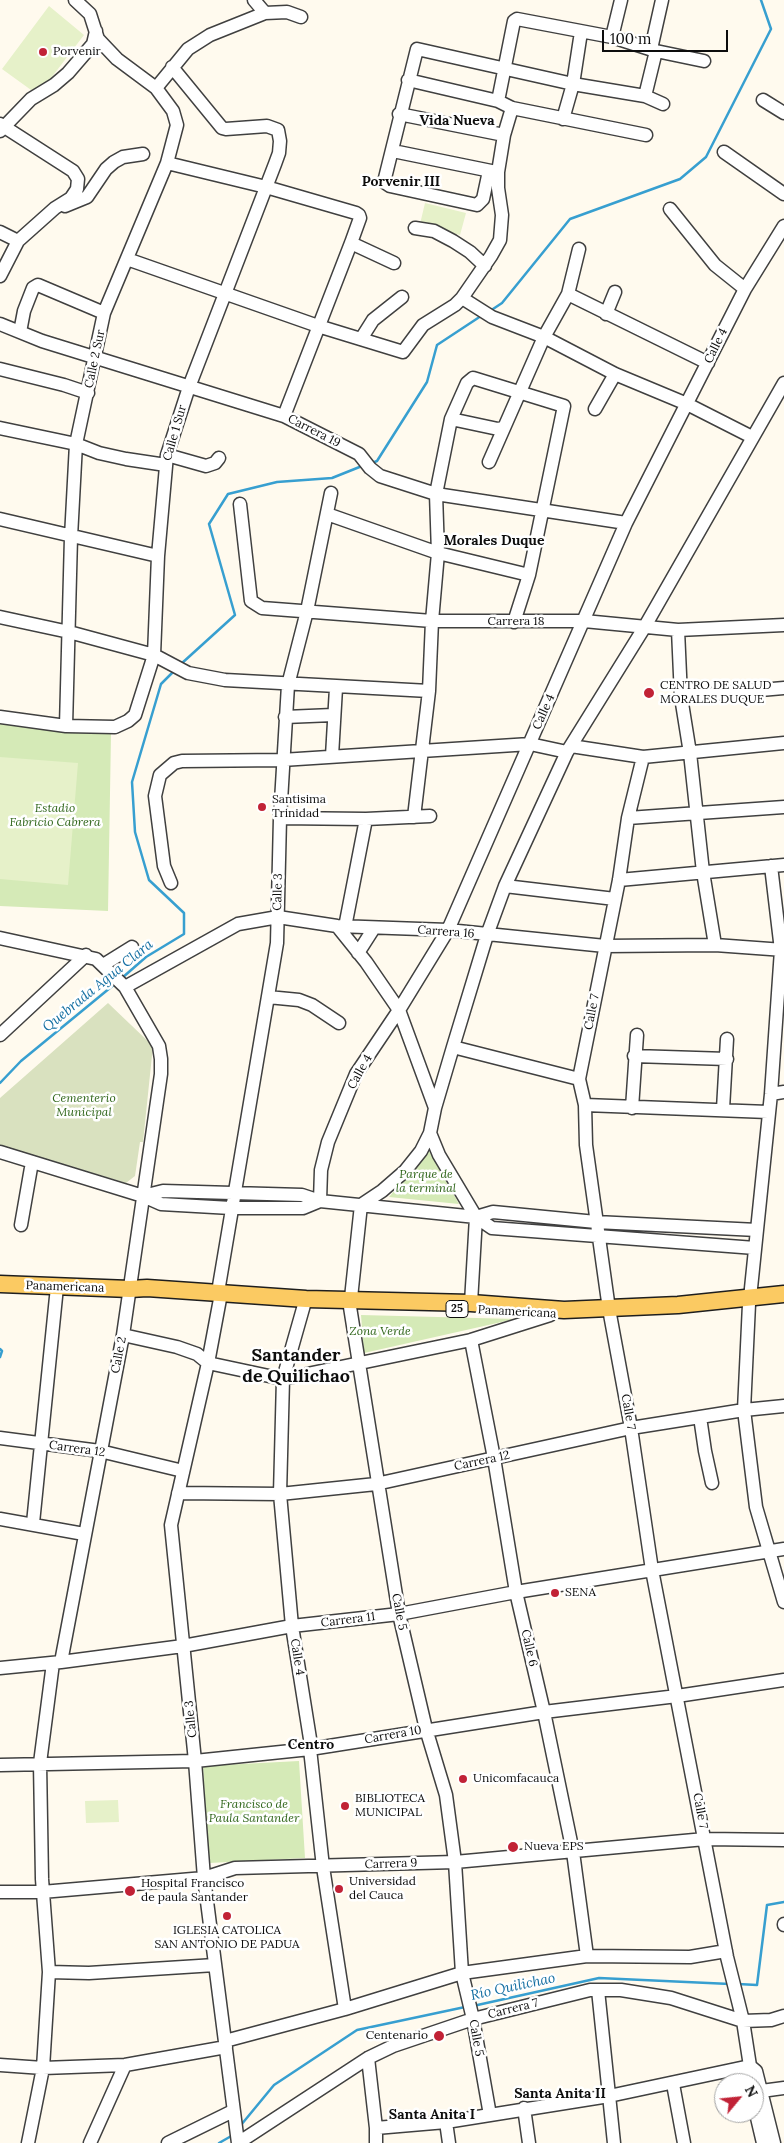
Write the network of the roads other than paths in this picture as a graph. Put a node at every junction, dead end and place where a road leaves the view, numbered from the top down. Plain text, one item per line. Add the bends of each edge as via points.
1 (75, 0) edge
2 (254, 0) edge
3 (620, 0) edge
4 (662, 0) edge
5 (265, 13) junction
6 (301, 17) dead end
7 (582, 32) junction
8 (97, 35) junction
9 (612, 37) junction
10 (653, 50) junction
11 (704, 61) dead end
12 (172, 67) junction
13 (505, 69) junction
14 (408, 80) junction
15 (573, 84) junction
16 (156, 88) junction
17 (645, 96) junction
18 (498, 100) junction
19 (762, 100) dead end
20 (663, 104) dead end
21 (512, 108) junction
22 (784, 113) edge
23 (400, 114) junction
24 (563, 119) junction
25 (2, 127) edge
26 (504, 135) junction
27 (646, 135) dead end
28 (393, 152) junction
29 (724, 152) dead end
30 (143, 154) dead end
31 (167, 163) junction
32 (493, 172) junction
33 (266, 187) junction
34 (784, 194) edge
35 (55, 208) junction
36 (670, 208) dead end
37 (784, 226) edge
38 (415, 228) dead end
39 (0, 232) edge
40 (18, 241) junction
41 (351, 243) junction
42 (579, 249) dead end
43 (127, 259) junction
44 (394, 263) dead end
45 (485, 266) junction
46 (0, 276) edge
47 (745, 290) junction
48 (225, 292) junction
49 (614, 292) dead end
50 (568, 294) junction
51 (402, 298) dead end
52 (465, 301) junction
53 (104, 313) junction
54 (606, 314) junction
55 (0, 324) edge
56 (318, 326) junction
57 (20, 332) junction
58 (544, 337) junction
59 (361, 339) junction
60 (96, 357) junction
61 (708, 362) junction
62 (0, 369) edge
63 (615, 374) junction
64 (784, 383) edge
65 (189, 387) junction
66 (520, 391) junction
67 (88, 393) junction
68 (687, 404) junction
69 (596, 409) dead end
70 (284, 416) junction
71 (451, 419) junction
72 (0, 428) edge
73 (503, 428) junction
74 (752, 437) junction
75 (76, 444) junction
76 (219, 458) dead end
77 (167, 460) junction
78 (489, 462) dead end
79 (331, 493) dead end
80 (436, 494) junction
81 (240, 504) dead end
82 (542, 511) junction
83 (327, 514) junction
84 (0, 519) edge
85 (626, 524) junction
86 (71, 537) junction
87 (438, 553) junction
88 (158, 556) junction
89 (529, 575) junction
90 (307, 611) junction
91 (0, 617) edge
92 (432, 621) junction
93 (584, 621) junction
94 (514, 622) junction
95 (784, 625) edge
96 (644, 628) junction
97 (678, 630) junction
98 (70, 632) junction
99 (157, 657) junction
100 (288, 685) junction
101 (336, 688) junction
102 (784, 688) edge
103 (429, 691) junction
104 (682, 697) junction
105 (334, 715) junction
106 (0, 717) edge
107 (285, 717) junction
108 (66, 726) junction
109 (784, 742) edge
110 (530, 744) junction
111 (569, 749) junction
112 (422, 752) junction
113 (690, 753) junction
114 (332, 756) junction
115 (643, 757) junction
116 (282, 760) junction
117 (784, 807) edge
118 (696, 814) junction
119 (430, 816) dead end
120 (414, 817) junction
121 (280, 818) junction
122 (628, 818) junction
123 (366, 819) junction
124 (778, 865) edge
125 (703, 872) junction
126 (619, 880) junction
127 (171, 883) dead end
128 (505, 886) junction
129 (614, 899) junction
130 (278, 917) junction
131 (341, 926) junction
132 (374, 928) junction
133 (448, 930) junction
134 (487, 935) junction
135 (0, 938) edge
136 (714, 945) junction
137 (606, 946) junction
138 (132, 947) dead end
139 (782, 950) edge
140 (358, 953) junction
141 (86, 955) junction
142 (106, 968) junction
143 (123, 985) junction
144 (268, 998) junction
145 (399, 1010) junction
146 (0, 1021) edge
147 (339, 1023) dead end
148 (14, 1024) junction
149 (0, 1035) edge
150 (637, 1035) dead end
151 (727, 1039) dead end
152 (453, 1047) junction
153 (634, 1056) junction
154 (727, 1059) junction
155 (579, 1079) junction
156 (778, 1093) edge
157 (585, 1106) junction
158 (435, 1108) junction
159 (632, 1108) junction
160 (723, 1109) junction
161 (768, 1112) junction
162 (430, 1133) junction
163 (0, 1152) edge
164 (32, 1162) junction
165 (234, 1194) junction
166 (143, 1196) junction
167 (320, 1201) junction
168 (361, 1205) junction
169 (231, 1208) junction
170 (476, 1217) junction
171 (596, 1222) junction
172 (21, 1226) dead end
173 (757, 1230) junction
174 (598, 1237) junction
175 (755, 1248) junction
176 (0, 1284) edge
177 (57, 1287) junction
178 (130, 1289) junction
179 (784, 1294) edge
180 (219, 1295) junction
181 (784, 1299) edge
182 (750, 1301) junction
183 (471, 1303) junction
184 (350, 1304) junction
185 (304, 1305) junction
186 (609, 1312) junction
187 (550, 1315) junction
188 (123, 1335) junction
189 (471, 1340) junction
190 (208, 1362) junction
191 (358, 1362) junction
192 (283, 1379) junction
193 (784, 1406) edge
194 (744, 1410) junction
195 (700, 1417) junction
196 (631, 1428) junction
197 (0, 1438) edge
198 (42, 1444) junction
199 (100, 1451) junction
200 (494, 1458) junction
201 (183, 1471) junction
202 (712, 1483) dead end
203 (376, 1484) junction
204 (178, 1493) junction
205 (280, 1494) junction
206 (0, 1519) edge
207 (33, 1523) junction
208 (84, 1534) junction
209 (784, 1549) edge
210 (770, 1551) junction
211 (652, 1570) junction
212 (516, 1592) junction
213 (784, 1602) edge
214 (399, 1614) junction
215 (292, 1626) junction
216 (183, 1646) junction
217 (57, 1663) junction
218 (0, 1668) edge
219 (784, 1680) edge
220 (677, 1696) junction
221 (544, 1712) junction
222 (426, 1729) junction
223 (310, 1749) junction
224 (195, 1762) junction
225 (40, 1763) junction
226 (0, 1765) edge
227 (705, 1839) junction
228 (784, 1840) edge
229 (573, 1852) junction
230 (454, 1862) junction
231 (323, 1867) junction
232 (204, 1878) junction
233 (0, 1892) edge
234 (42, 1892) junction
235 (727, 1954) junction
236 (587, 1956) junction
237 (215, 1965) junction
238 (49, 1972) junction
239 (463, 1976) junction
240 (598, 1990) junction
241 (345, 2009) junction
242 (472, 2016) junction
243 (784, 2016) edge
244 (743, 2021) junction
245 (226, 2044) junction
246 (368, 2058) junction
247 (0, 2065) edge
248 (125, 2065) junction
249 (750, 2066) junction
250 (43, 2068) junction
251 (748, 2073) edge
252 (756, 2073) edge
253 (673, 2084) junction
254 (784, 2088) edge
255 (764, 2091) edge
256 (609, 2096) junction
257 (524, 2108) junction
258 (764, 2113) edge
259 (233, 2114) junction
260 (490, 2115) junction
261 (446, 2122) junction
262 (758, 2123) edge
263 (376, 2128) junction
264 (237, 2141) edge
265 (28, 2143) edge
266 (90, 2143) edge
267 (168, 2143) edge
268 (376, 2143) edge
269 (449, 2143) edge
270 (529, 2143) edge
271 (614, 2143) edge
272 (684, 2143) edge
273 (763, 2143) edge
274 (774, 2143) edge

1 - 8 street, Calle 2 Sur via 90,14
2 - 5 street
3 - 9 street
4 - 10 street
5 - 6 street via 286,12
5 - 12 street via 210,35 188,49
7 - 9 street
7 - 13 street via 521,18 514,22
7 - 15 street
8 - 16 street, Calle 2 Sur via 117,58
8 - 25 street via 68,73 31,99
9 - 10 street
10 - 11 street
10 - 17 street
12 - 16 street
12 - 33 street, Calle 1 Sur via 222,128 267,126 278,130 279,153
13 - 14 street via 473,56 419,48 415,50
13 - 15 street
13 - 18 street
14 - 18 street
14 - 23 street
15 - 17 street
15 - 24 street
16 - 31 street, Calle 2 Sur via 173,111 177,125
17 - 20 street
18 - 21 street
19 - 22 street
21 - 24 street
21 - 26 street
23 - 26 street
23 - 28 street
24 - 27 street
25 - 35 street via 73,171 78,189
26 - 32 street
28 - 32 street
28 - 32 street via 384,182 390,186 477,205 483,199
29 - 34 street
30 - 35 street via 114,162 87,197 75,204
31 - 33 street
31 - 43 street, Calle 2 Sur
32 - 45 street via 502,227 500,240
33 - 41 street via 356,213 360,218
33 - 48 street, Calle 1 Sur
35 - 40 street
36 - 47 street via 715,265
37 - 47 street, Calle 4
38 - 45 street via 434,231 453,241
39 - 40 street
40 - 46 street
41 - 44 street
41 - 56 street
42 - 50 street
43 - 48 street
43 - 53 street, Calle 2 Sur
45 - 52 street
47 - 61 street, Calle 4
48 - 56 street
48 - 65 street, Calle 1 Sur
49 - 54 street
50 - 54 street
50 - 58 street
51 - 59 street via 373,320
52 - 58 street via 492,317
52 - 59 street via 423,325 403,352
53 - 57 street via 38,285 33,288 24,311
53 - 60 street, Calle 2 Sur
54 - 61 street
55 - 57 street, Carrera 19
56 - 59 street
56 - 70 street
57 - 60 street, Carrera 19
58 - 63 street
58 - 66 street
60 - 65 street, Carrera 19
60 - 67 street, Calle 2 Sur
61 - 68 street, Calle 4
62 - 67 street
63 - 68 street
63 - 69 street
64 - 74 street
65 - 70 street, Carrera 19
65 - 77 street, Calle 1 Sur
66 - 71 street via 473,378 467,383
66 - 73 street
66 - 82 street via 564,406
67 - 75 street, Calle 2 Sur
68 - 74 street
68 - 85 street, Calle 4
70 - 80 street, Carrera 19 via 359,454 380,476
71 - 73 street
71 - 80 street
72 - 75 street
73 - 78 street
74 - 96 street
75 - 77 street via 108,455
75 - 86 street, Calle 2 Sur
76 - 77 street via 206,466
77 - 88 street, Calle 1 Sur
79 - 83 street, Calle 3
80 - 82 street, Carrera 19
80 - 87 street
81 - 90 street, Carrera 18 via 251,601 262,608
82 - 85 street, Carrera 19
82 - 89 street
83 - 87 street
83 - 90 street, Calle 3
84 - 86 street
85 - 93 street, Calle 4
86 - 88 street
86 - 98 street, Calle 2 Sur
87 - 89 street
87 - 92 street
88 - 99 street, Calle 1 Sur
89 - 94 street
90 - 92 street, Carrera 18
90 - 100 street, Calle 3
91 - 98 street
92 - 94 street, Carrera 18
92 - 103 street
93 - 94 street, Carrera 18
93 - 96 street, Carrera 18
93 - 110 street, Calle 4
95 - 97 street, Carrera 18
96 - 97 street, Carrera 18
96 - 111 street
97 - 104 street
98 - 99 street
98 - 108 street, Calle 2 Sur
99 - 100 street via 188,673 225,680
99 - 108 street, Calle 1 Sur via 135,715 128,721 114,727
100 - 101 street
100 - 107 street, Calle 3
101 - 103 street
101 - 105 street
102 - 104 street
103 - 112 street
104 - 113 street
105 - 107 street
105 - 114 street
106 - 108 street
107 - 116 street, Calle 3
109 - 113 street
110 - 111 street
110 - 112 street
110 - 133 street, Calle 4
111 - 115 street
111 - 128 street
112 - 114 street
112 - 120 street
113 - 115 street
113 - 118 street
114 - 116 street
115 - 122 street, Calle 7
116 - 121 street, Calle 3
116 - 127 street via 182,761 174,763 160,775 155,796 164,866
117 - 118 street
118 - 122 street
118 - 125 street
119 - 120 street
120 - 123 street
121 - 123 street
121 - 130 street, Calle 3
122 - 126 street, Calle 7
123 - 131 street
124 - 125 street
124 - 139 street
125 - 126 street
125 - 136 street
126 - 129 street, Calle 7
128 - 129 street
128 - 134 street
129 - 137 street, Calle 7
130 - 131 street, Carrera 16
130 - 143 street, Carrera 16 via 238,924
130 - 144 street, Calle 3
131 - 132 street, Carrera 16
131 - 140 street
132 - 133 street, Carrera 16
132 - 140 street
133 - 134 street, Carrera 16
133 - 145 street, Calle 4
134 - 137 street, Carrera 16
134 - 152 street
135 - 141 street
136 - 137 street, Carrera 16
136 - 139 street, Carrera 16
137 - 155 street, Calle 7
138 - 142 street
139 - 156 street
140 - 145 street
141 - 142 street
141 - 148 street
142 - 143 street
143 - 166 street, Calle 2 via 159,1046 161,1074
144 - 147 street via 299,1000
144 - 165 street, Calle 3
145 - 158 street
145 - 167 street, Calle 4 via 356,1074 328,1142 321,1170
146 - 148 street
148 - 149 street
150 - 153 street
151 - 154 street
152 - 155 street
152 - 158 street
153 - 154 street
153 - 159 street
154 - 160 street
155 - 157 street, Calle 7
156 - 161 street
157 - 159 street
157 - 171 street, Calle 7 via 586,1144
158 - 162 street
159 - 160 street
160 - 161 street
161 - 173 street
162 - 168 street via 405,1171
162 - 170 street via 439,1155
163 - 164 street
164 - 166 street
164 - 172 street
165 - 166 street via 163,1191
165 - 167 street via 302,1195
165 - 169 street, Calle 3
166 - 169 street via 161,1204
166 - 178 street, Calle 2
167 - 168 street
167 - 169 street via 303,1208
168 - 170 street
168 - 184 street, Calle 5
169 - 180 street, Calle 3
170 - 171 street via 493,1212
170 - 174 street via 492,1228
170 - 183 street
171 - 173 street
171 - 174 street, Calle 7
173 - 175 street
174 - 175 street
174 - 186 street, Calle 7
175 - 182 street
176 - 177 main road, Panamericana / 25
177 - 178 main road, Panamericana / 25
177 - 198 street
178 - 180 main road, Panamericana / 25
178 - 188 street, Calle 2
179 - 182 main road, Panamericana / 25
180 - 184 main road, Panamericana / 25
180 - 185 main road, Panamericana / 25
180 - 190 street, Calle 3
181 - 182 main road, Panamericana / 25
182 - 186 main road, Panamericana / 25
182 - 194 street
183 - 184 main road, Panamericana / 25
183 - 186 main road, Panamericana / 25
184 - 185 main road, Panamericana / 25
184 - 187 main road, Panamericana / 25
184 - 191 street, Calle 5
185 - 192 street, Calle 4
186 - 187 main road, Panamericana / 25
186 - 196 street, Calle 7
187 - 189 street
188 - 190 street via 177,1347
188 - 199 street, Calle 2
189 - 191 street
189 - 200 street, Calle 6
190 - 192 street
190 - 201 street, Calle 3
191 - 192 street
191 - 203 street, Calle 5
192 - 205 street, Calle 4
193 - 194 street, Carrera 12
194 - 195 street, Carrera 12
194 - 210 street via 756,1507
195 - 196 street, Carrera 12
195 - 202 street
196 - 200 street, Carrera 12
196 - 211 street, Calle 7
197 - 198 street, Carrera 12
198 - 199 street, Carrera 12
198 - 207 street
199 - 201 street, Carrera 12
199 - 208 street, Calle 2
200 - 203 street, Carrera 12
200 - 212 street, Calle 6
201 - 204 street, Calle 3
203 - 205 street, Carrera 12
203 - 214 street, Calle 5
204 - 205 street, Carrera 12
204 - 216 street, Calle 3 via 171,1525
205 - 215 street, Calle 4
206 - 207 street
207 - 208 street
208 - 217 street, Calle 2
209 - 210 street, Carrera 11
210 - 211 street, Carrera 11
210 - 213 street
211 - 212 street, Carrera 11
211 - 220 street, Calle 7
212 - 214 street, Carrera 11
212 - 221 street, Calle 6
214 - 215 street, Carrera 11
214 - 222 street, Calle 5
215 - 216 street, Carrera 11
215 - 223 street, Calle 4
216 - 217 street, Carrera 11
216 - 224 street, Calle 3
217 - 218 street, Carrera 11
217 - 225 street, Calle 2
219 - 220 street, Carrera 10
220 - 221 street, Carrera 10
220 - 227 street, Calle 7
221 - 222 street, Carrera 10
221 - 229 street, Calle 6
222 - 223 street, Carrera 10
222 - 230 street, Calle 5 via 446,1795
223 - 224 street, Carrera 10
223 - 231 street, Calle 4
224 - 225 street, Carrera 10
224 - 232 street, Calle 3
225 - 226 street, Carrera 10
225 - 234 street, Calle 2
227 - 228 street, Carrera 9
227 - 229 street, Carrera 9
227 - 235 street, Calle 7
229 - 230 street, Carrera 9
229 - 236 street, Calle 6
230 - 231 street, Carrera 9
230 - 239 street, Calle 5
231 - 232 street, Carrera 9 via 235,1868
231 - 241 street, Calle 4
232 - 234 street, Carrera 9
232 - 237 street, Calle 3
233 - 234 street, Carrera 9
234 - 238 street, Calle 2
235 - 236 street
235 - 244 street, Calle 7
236 - 239 street
237 - 238 street
237 - 245 street, Calle 3
238 - 250 street, Calle 2
239 - 241 street
239 - 242 street, Calle 5
240 - 242 street, Carrera 7
240 - 244 street, Carrera 7 via 621,1990 671,1998
240 - 256 street
241 - 245 street
242 - 246 street, Carrera 7
242 - 260 street, Calle 5
243 - 244 street, Carrera 7
244 - 249 street, Calle 7
245 - 248 street
245 - 259 street, Calle 3
246 - 263 street
246 - 264 street, Carrera 7
247 - 250 street
248 - 250 street
248 - 266 street
249 - 251 street, Calle 7
249 - 252 street, Calle 7
249 - 253 street
250 - 265 street, Calle 2
253 - 256 street
253 - 272 street
254 - 255 street
256 - 257 street
256 - 271 street
257 - 260 street
257 - 270 street
258 - 274 street, Calle 7
259 - 264 street, Calle 3
259 - 267 street
260 - 261 street
261 - 263 street
261 - 269 street
262 - 273 street
263 - 268 street

